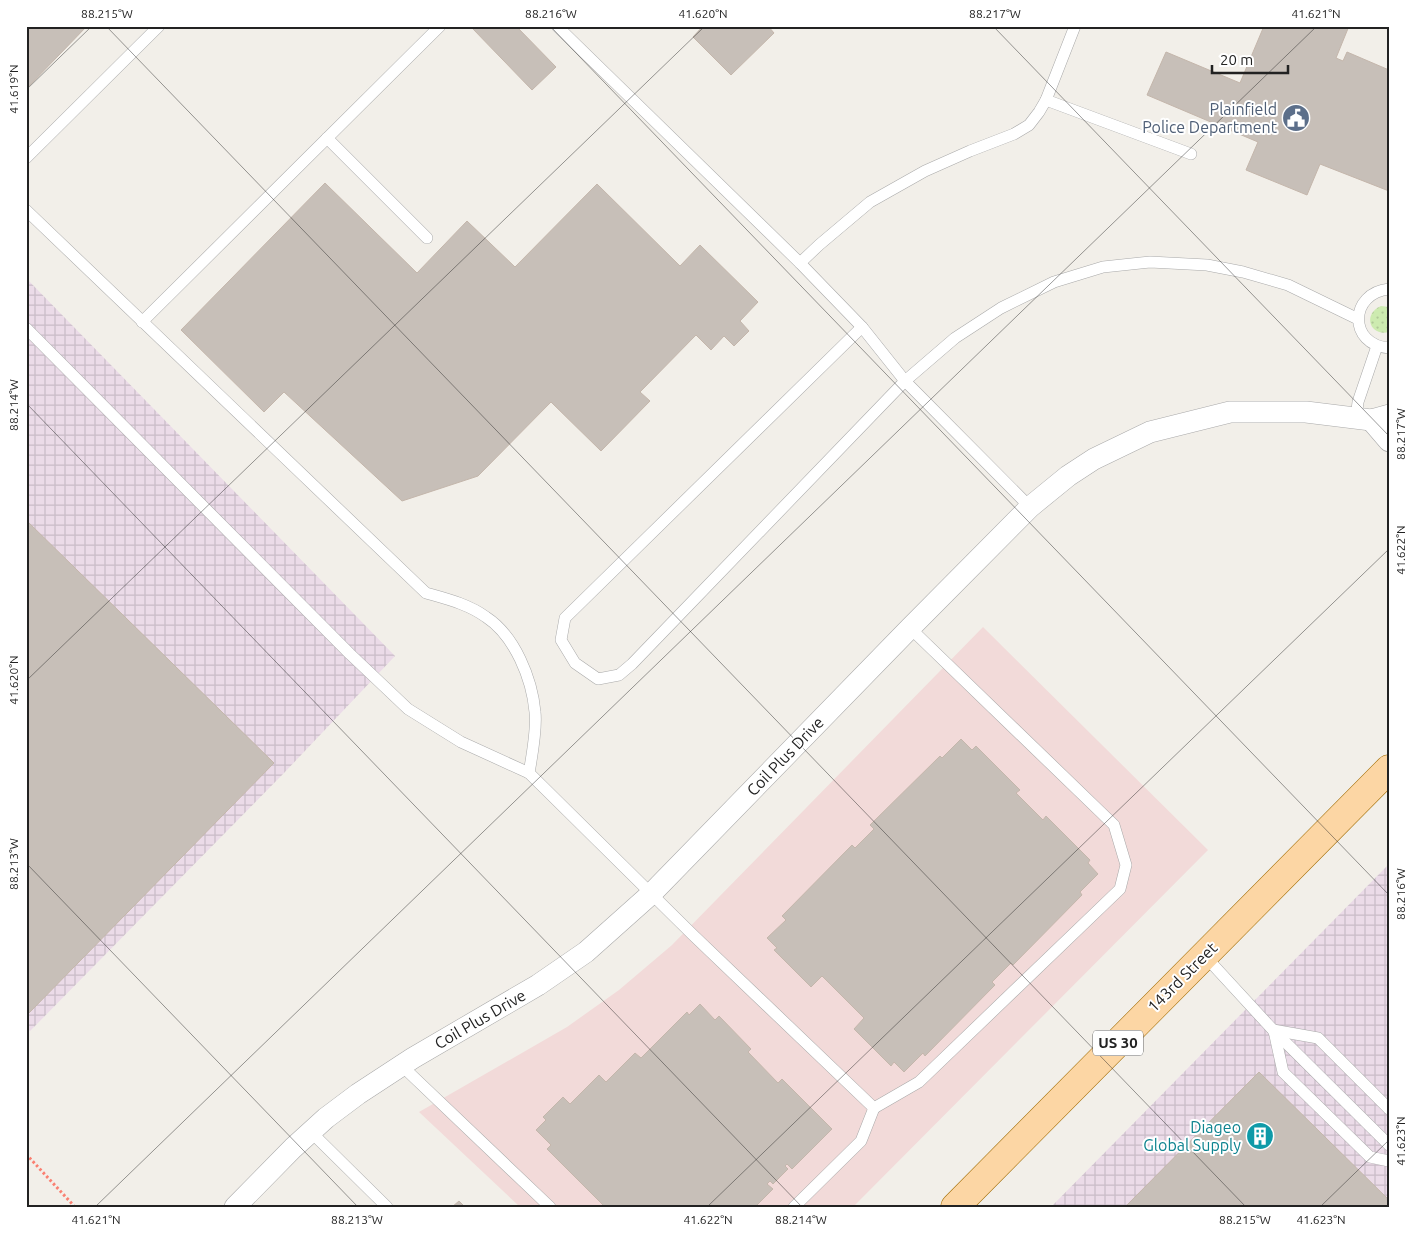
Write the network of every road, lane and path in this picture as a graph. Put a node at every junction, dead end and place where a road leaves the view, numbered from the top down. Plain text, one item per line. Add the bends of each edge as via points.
1 (159, 26) edge
2 (440, 26) edge
3 (557, 26) edge
4 (1075, 26) edge
5 (1046, 100) junction
6 (327, 138) junction
7 (1191, 154) dead end
8 (26, 158) edge
9 (26, 210) edge
10 (428, 238) dead end
11 (800, 263) junction
12 (1389, 290) edge
13 (1358, 319) junction
14 (142, 322) junction
15 (862, 327) junction
16 (26, 328) edge
17 (1377, 346) junction
18 (1389, 348) edge
19 (904, 381) junction
20 (1372, 418) edge
21 (1389, 441) edge
22 (1030, 507) junction
23 (910, 628) junction
24 (1389, 769) edge
25 (529, 773) junction
26 (651, 894) junction
27 (1204, 955) junction
28 (1274, 1030) junction
29 (401, 1065) junction
30 (874, 1108) junction
31 (1389, 1109) edge
32 (311, 1132) junction
33 (1389, 1146) edge
34 (26, 1154) edge
35 (1389, 1161) edge
36 (75, 1207) edge
37 (235, 1207) edge
38 (387, 1207) edge
39 (550, 1207) edge
40 (794, 1207) edge
41 (956, 1207) edge

1 - 8 lane
2 - 6 lane
3 - 11 lane
4 - 5 lane
5 - 7 lane
5 - 11 lane via 1028,125 1014,134 925,171 870,202
6 - 10 lane
6 - 14 lane
9 - 14 lane
11 - 15 lane
12 - 13 lane via 1372,294 1365,301
13 - 17 lane via 1364,337
13 - 19 lane via 1288,286 1243,272 1206,265 1150,262 1103,268 1054,282 1001,308 954,338
14 - 25 lane via 426,593 488,617 507,636 518,654 536,714
15 - 19 lane
15 - 19 lane via 565,618 561,640 575,663 598,679 619,675 632,664
16 - 25 lane via 408,709 462,742
17 - 18 lane
17 - 20 lane via 1358,402
19 - 22 lane
20 - 21 street
20 - 22 street, Coil Plus Drive via 1306,412 1230,412 1150,432 1094,459
22 - 23 street, Coil Plus Drive
23 - 26 street, Coil Plus Drive
23 - 30 lane via 1114,825 1126,865 1120,889 920,1082
24 - 27 main road, 143rd Street / US 30
25 - 26 lane
26 - 29 street, Coil Plus Drive via 586,952 538,986
26 - 30 lane
27 - 28 lane
27 - 41 main road, 143rd Street / US 30
28 - 31 lane via 1318,1038
28 - 33 lane
28 - 35 lane via 1283,1072 1370,1157
29 - 32 street, Coil Plus Drive
29 - 39 lane
30 - 40 lane via 861,1141
32 - 37 street, Coil Plus Drive
32 - 38 lane
34 - 36 path

